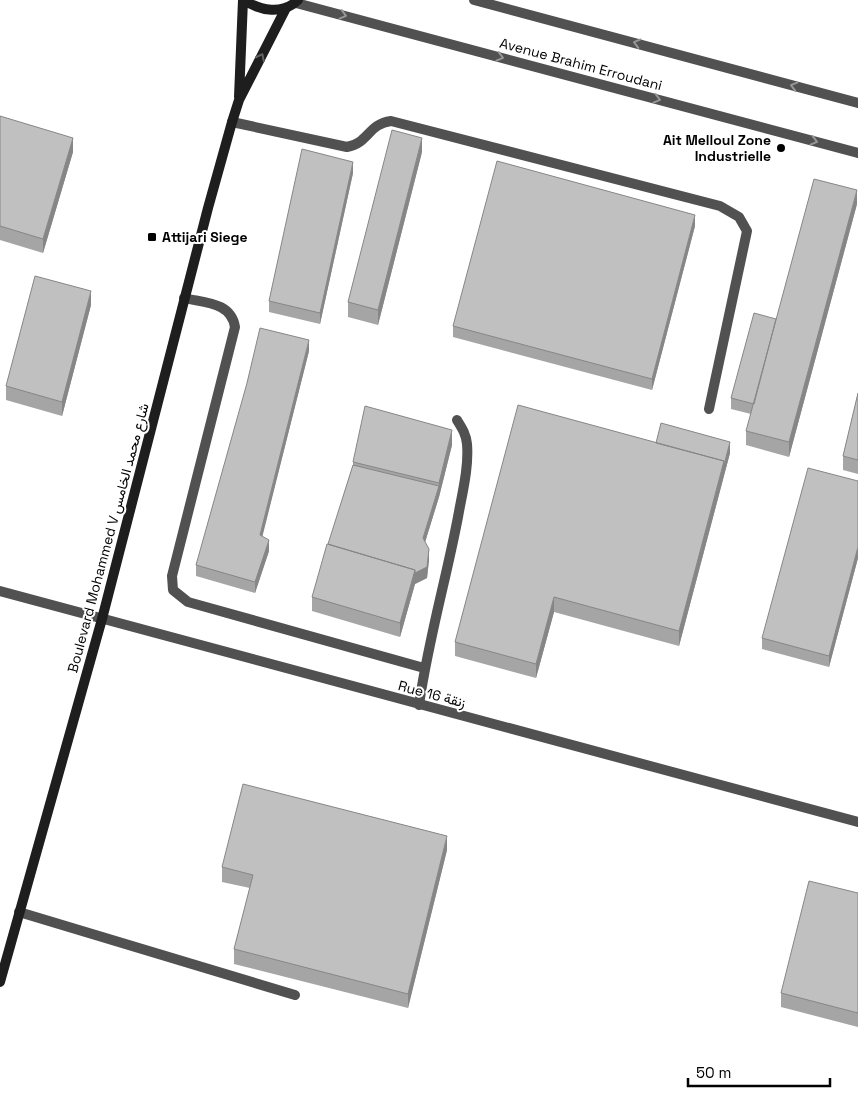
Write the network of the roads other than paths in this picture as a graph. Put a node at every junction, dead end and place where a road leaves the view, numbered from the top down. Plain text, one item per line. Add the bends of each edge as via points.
1 (244, 0) edge
2 (474, 0) edge
3 (297, 1) edge
4 (286, 8) junction
5 (239, 100) junction
6 (858, 103) edge
7 (232, 122) junction
8 (858, 152) edge
9 (184, 298) junction
10 (708, 408) dead end
11 (457, 420) dead end
12 (0, 591) edge
13 (102, 619) junction
14 (424, 668) junction
15 (420, 705) junction
16 (858, 822) edge
17 (19, 912) junction
18 (0, 982) edge
19 (295, 995) dead end

1 - 4 main road via 263,10
1 - 5 main road, Boulevard Mohammed V شارع محمد الخامس
6 -> 2 street
3 - 4 main road
3 -> 8 street, Avenue Brahim Erroudani
5 -> 4 main road, Boulevard Mohammed V شارع محمد الخامس
5 - 7 main road, Boulevard Mohammed V شارع محمد الخامس
7 - 9 main road, Boulevard Mohammed V شارع محمد الخامس
7 - 10 street via 347,147 362,142 381,122 391,121 720,206 739,217 747,231
9 - 13 main road, Boulevard Mohammed V شارع محمد الخامس
9 - 14 street via 223,307 230,312 235,327 172,576 173,590 188,602
11 - 14 street via 465,432 465,475 444,586
12 - 13 street, Rue 16 زنقة
13 - 15 street, Rue 16 زنقة
13 - 17 main road, Boulevard Mohammed V شارع محمد الخامس
14 - 15 street
15 - 16 street, Rue 16 زنقة
17 - 18 main road, Boulevard Mohammed V شارع محمد الخامس
17 - 19 street

